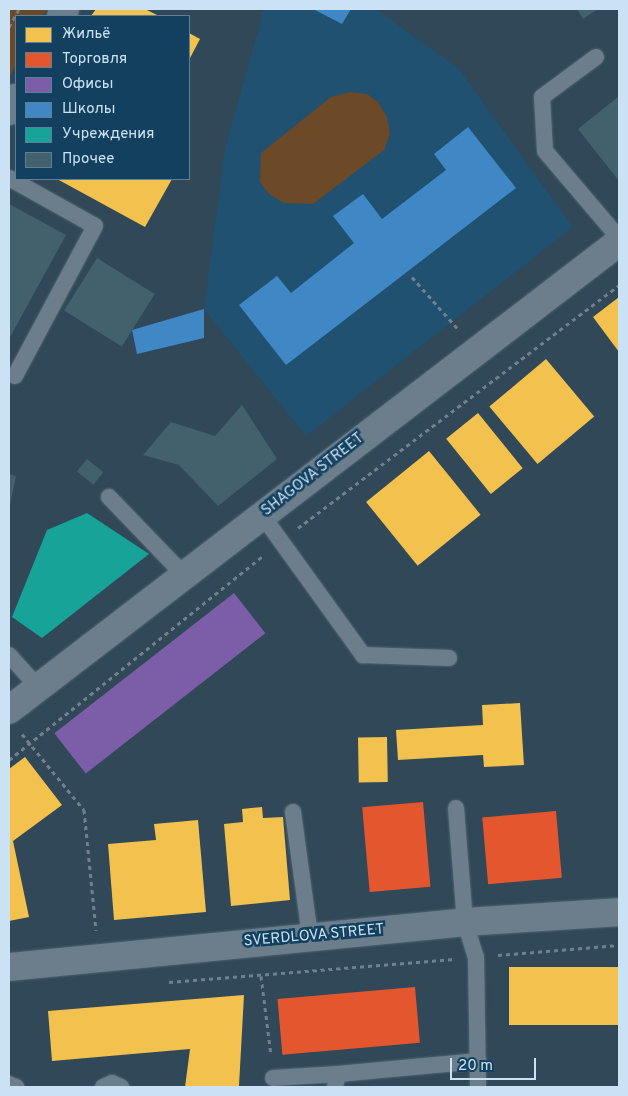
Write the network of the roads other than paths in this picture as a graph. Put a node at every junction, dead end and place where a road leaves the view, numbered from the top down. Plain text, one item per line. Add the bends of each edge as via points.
1 (596, 56) dead end
2 (15, 100) edge
3 (9, 111) edge
4 (9, 178) edge
5 (619, 238) edge
6 (619, 242) edge
7 (15, 376) dead end
8 (109, 497) dead end
9 (262, 515) junction
10 (184, 575) junction
11 (9, 655) edge
12 (449, 658) dead end
13 (38, 687) junction
14 (14, 721) edge
15 (456, 808) dead end
16 (293, 812) dead end
17 (619, 912) edge
18 (465, 922) junction
19 (310, 936) junction
20 (9, 967) edge
21 (478, 1061) junction
22 (274, 1078) road end
23 (336, 1081) edge
24 (9, 1084) edge
25 (16, 1087) edge
26 (103, 1087) edge
27 (121, 1087) edge
28 (478, 1087) edge

1 - 5 lane via 542,97 545,151
2 - 3 street
4 - 7 lane via 95,226
6 - 9 street, SHAGOVA STREET
8 - 10 lane
9 - 10 street, SHAGOVA STREET
9 - 12 lane via 363,655
10 - 13 street, SHAGOVA STREET
11 - 13 lane
13 - 14 street, SHAGOVA STREET
15 - 18 lane
16 - 19 lane
17 - 18 street, SVERDLOVA STREET
18 - 19 street, SVERDLOVA STREET
18 - 21 lane via 476,957
19 - 20 street, SVERDLOVA STREET
21 - 23 lane
21 - 28 lane
22 - 23 lane
24 - 25 lane
26 - 27 lane via 112,1083

